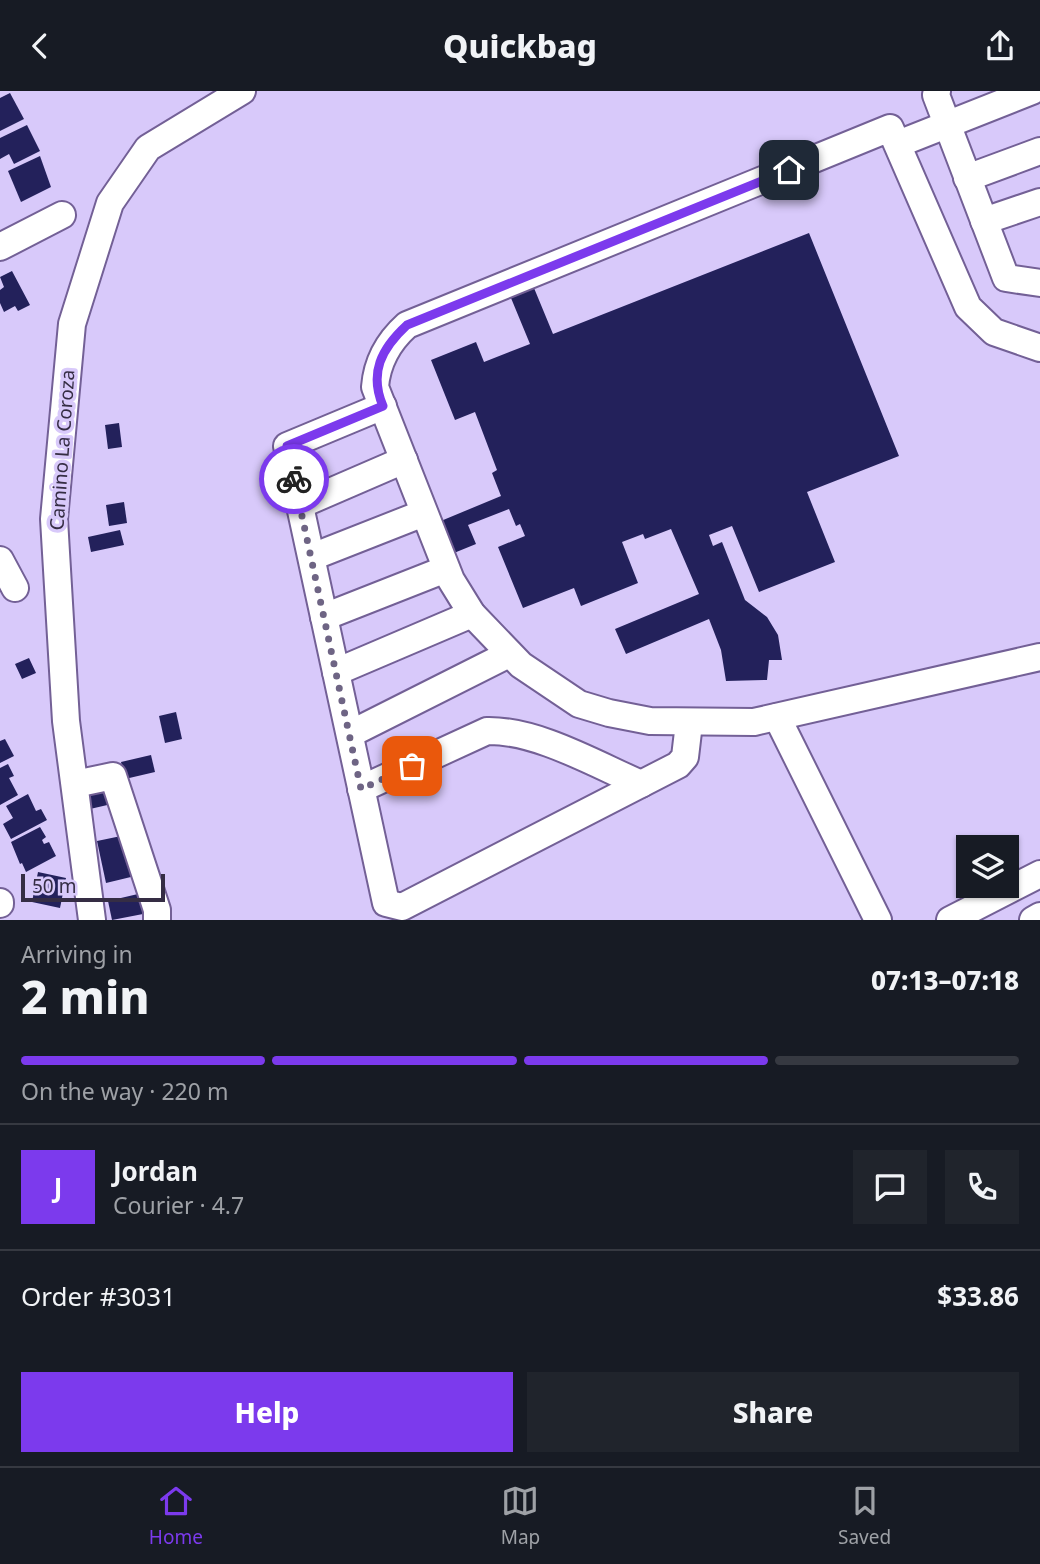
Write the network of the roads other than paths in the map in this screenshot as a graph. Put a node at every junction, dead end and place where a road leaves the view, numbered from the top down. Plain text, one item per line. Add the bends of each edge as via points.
1 (242, 91) edge
2 (937, 91) edge
3 (1031, 91) edge
4 (946, 125) junction
5 (898, 145) junction
6 (1040, 151) edge
7 (967, 178) junction
8 (1040, 202) edge
9 (62, 215) dead end
10 (984, 221) junction
11 (1, 244) edge
12 (1040, 283) edge
13 (1040, 348) edge
14 (383, 406) junction
15 (404, 460) junction
16 (300, 505) junction
17 (424, 513) junction
18 (312, 557) junction
19 (0, 560) edge
20 (446, 569) junction
21 (15, 588) dead end
22 (472, 614) junction
23 (324, 617) junction
24 (509, 654) junction
25 (1040, 657) edge
26 (336, 672) junction
27 (777, 717) junction
28 (689, 723) junction
29 (349, 734) junction
30 (75, 784) junction
31 (640, 784) junction
32 (361, 789) junction
33 (1040, 874) edge
34 (1040, 916) edge
35 (92, 920) edge
36 (157, 920) edge
37 (878, 920) edge
38 (950, 920) edge
39 (1033, 920) edge

1 - 30 street, Camino La Coroza via 148,148 110,203 72,324 54,519 66,721
2 - 4 street
3 - 4 street
4 - 5 street
4 - 7 street
5 - 13 street via 968,307 994,333
5 - 14 street via 890,128 407,325 395,335 376,373 375,387
6 - 7 street
7 - 10 street
8 - 10 street
9 - 11 street
10 - 12 street via 1006,278
14 - 15 street
14 - 16 street via 287,446
15 - 16 street
15 - 17 street
16 - 18 street
17 - 18 street
17 - 20 street
18 - 23 street
19 - 21 street
20 - 22 street
20 - 23 street
22 - 24 street
22 - 26 street
23 - 26 street
24 - 28 street via 579,704 650,721
24 - 29 street
25 - 27 street
26 - 29 street
27 - 28 street
27 - 37 street
28 - 31 street via 685,757
29 - 32 street
30 - 35 street, Camino La Coroza
30 - 36 street via 113,776
31 - 32 street via 525,736 487,731
31 - 32 street via 402,907 386,903
33 - 38 street
34 - 39 street

